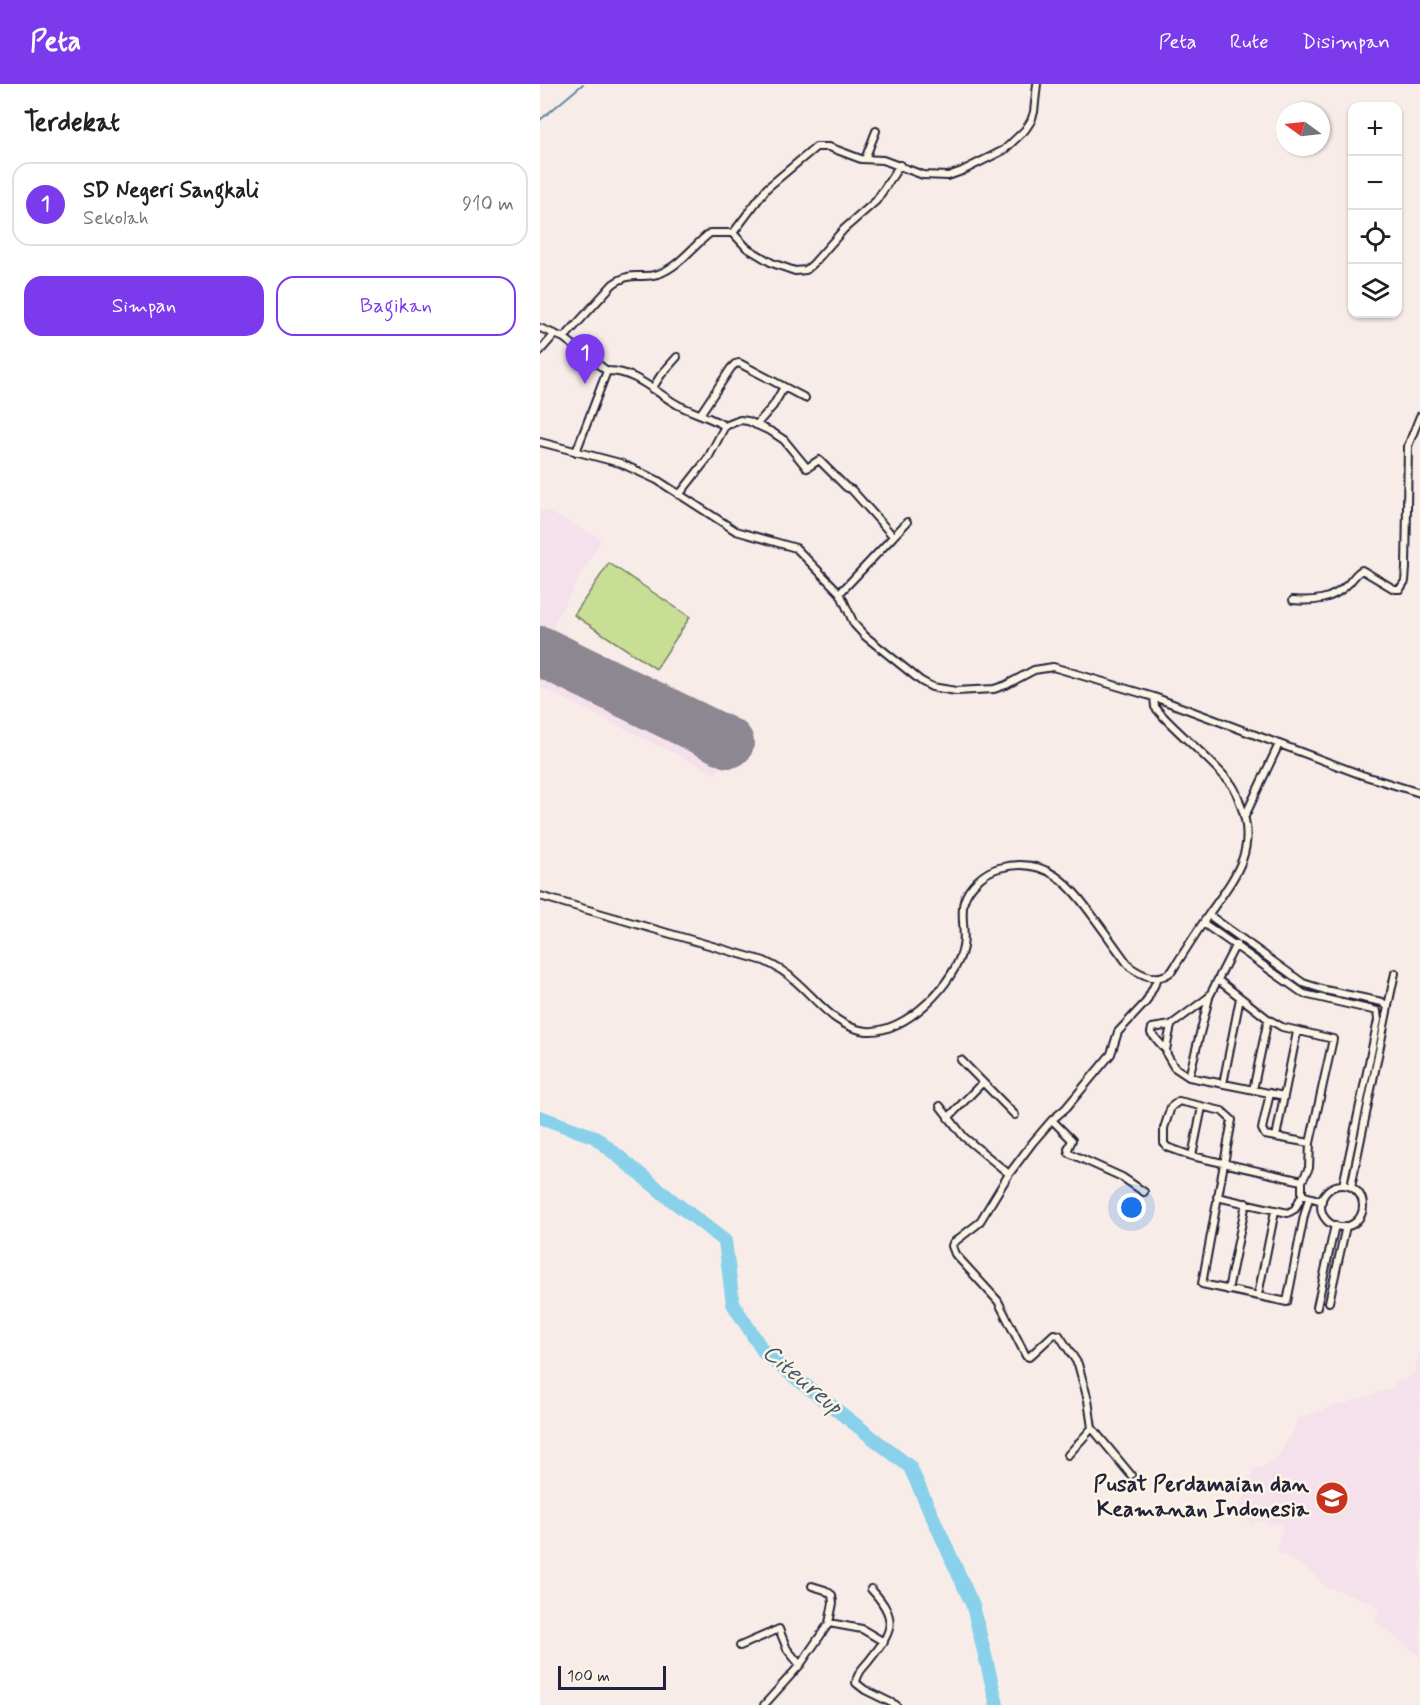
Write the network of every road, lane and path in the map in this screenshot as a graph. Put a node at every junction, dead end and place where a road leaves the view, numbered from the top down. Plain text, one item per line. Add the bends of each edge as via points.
1 (1037, 84) edge
2 (876, 131) dead end
3 (865, 159) junction
4 (900, 165) junction
5 (733, 233) junction
6 (540, 328) edge
7 (555, 334) junction
8 (564, 338) junction
9 (540, 351) edge
10 (677, 357) dead end
11 (607, 371) junction
12 (784, 387) junction
13 (652, 389) junction
14 (805, 398) dead end
15 (701, 414) junction
16 (1420, 416) edge
17 (756, 425) junction
18 (725, 426) junction
19 (540, 442) edge
20 (576, 452) junction
21 (679, 495) junction
22 (907, 522) dead end
23 (893, 536) junction
24 (840, 593) junction
25 (1293, 600) dead end
26 (1154, 697) junction
27 (1279, 744) junction
28 (1420, 793) edge
29 (1245, 816) junction
30 (540, 896) edge
31 (1209, 915) junction
32 (1203, 923) junction
33 (1240, 938) junction
34 (1235, 946) junction
35 (1395, 973) dead end
36 (1158, 978) junction
37 (1218, 980) junction
38 (1209, 997) junction
39 (1240, 998) junction
40 (1388, 1007) junction
41 (1268, 1019) junction
42 (1171, 1025) junction
43 (1297, 1032) junction
44 (1166, 1050) junction
45 (961, 1060) dead end
46 (1189, 1077) junction
47 (982, 1083) junction
48 (1223, 1084) junction
49 (1253, 1090) junction
50 (1270, 1093) junction
51 (1284, 1096) junction
52 (940, 1106) dead end
53 (1202, 1107) junction
54 (1015, 1116) dead end
55 (948, 1118) junction
56 (1052, 1120) junction
57 (1276, 1137) junction
58 (1310, 1143) junction
59 (1192, 1156) junction
60 (1225, 1162) junction
61 (1009, 1174) junction
62 (1302, 1181) junction
63 (1343, 1185) junction
64 (1351, 1187) junction
65 (1144, 1192) dead end
66 (1302, 1194) junction
67 (1217, 1197) junction
68 (1310, 1198) junction
69 (1322, 1201) junction
70 (1246, 1203) junction
71 (1275, 1211) junction
72 (1335, 1225) junction
73 (1346, 1226) junction
74 (1228, 1290) junction
75 (1258, 1295) junction
76 (1329, 1302) dead end
77 (1317, 1307) dead end
78 (1092, 1428) junction
79 (1068, 1455) dead end
80 (1131, 1475) dead end
81 (812, 1586) dead end
82 (871, 1589) dead end
83 (829, 1623) junction
84 (884, 1642) junction
85 (740, 1646) dead end
86 (800, 1665) junction
87 (764, 1705) edge
88 (896, 1705) edge

1 - 4 street via 1031,121 1004,150 948,176 923,175
2 - 3 street
3 - 4 street via 878,158
3 - 5 street via 816,147 767,188
4 - 5 street via 876,201 806,270 795,271 772,263 747,248
5 - 8 street via 710,233 659,273 620,279
6 - 7 street
7 - 8 street
7 - 9 street
8 - 11 street
10 - 13 street
11 - 13 street via 626,373
11 - 20 street
12 - 14 street
12 - 15 street via 735,364
12 - 17 street
13 - 15 street
15 - 18 street
16 - 25 street via 1408,446 1403,586 1394,589 1362,570 1331,597
17 - 18 street via 740,420
17 - 23 street via 784,440 807,468 819,460
18 - 21 street via 708,458
19 - 20 street
20 - 21 street via 628,466
21 - 24 street via 742,534 796,548
22 - 23 street
23 - 24 street
24 - 26 street via 854,624 865,636 921,681 937,689 1000,687 1029,672 1053,667
26 - 27 street
26 - 29 street via 1161,714 1233,787
27 - 28 street
27 - 29 street
29 - 31 street via 1243,861
30 - 36 street via 766,962 789,975 840,1022 872,1031 910,1017 952,975 965,936 964,901 978,881 1000,868 1030,866 1065,881 1130,967 1139,974
31 - 32 street
31 - 33 street
32 - 34 street
32 - 36 street via 1172,971
33 - 34 street
33 - 40 street via 1303,983 1382,1002
34 - 37 street
34 - 63 street via 1304,994 1377,1011
35 - 40 street
36 - 56 street via 1146,1002 1118,1032 1111,1054
37 - 38 street
37 - 39 street
38 - 42 street
38 - 46 street
39 - 41 street
39 - 48 street
40 - 64 street
41 - 43 street
41 - 49 street
42 - 44 street
42 - 44 street via 1150,1030
43 - 51 street
43 - 58 street via 1331,1038 1333,1042
44 - 46 street via 1174,1067
45 - 47 street
46 - 48 street
47 - 54 street
47 - 55 street
48 - 49 street
49 - 50 street
50 - 51 street
50 - 57 street via 1262,1129 1265,1135
51 - 57 street
52 - 55 street
53 - 59 street
53 - 59 street via 1175,1102 1164,1128 1167,1147
53 - 60 street via 1222,1111 1232,1120
55 - 61 street via 964,1137
56 - 61 street
56 - 65 street via 1072,1140 1070,1153 1122,1177
57 - 58 street
58 - 62 street via 1309,1168
59 - 60 street
60 - 62 street
60 - 67 street
61 - 78 street via 979,1223 953,1243 952,1249 998,1301 1026,1356 1054,1334 1059,1335 1078,1364
62 - 66 street
63 - 64 street
63 - 69 street via 1330,1189
64 - 73 street via 1361,1196 1363,1207 1359,1217
66 - 68 street
66 - 71 street via 1292,1211
67 - 70 street
67 - 74 street via 1201,1282
68 - 69 street
68 - 75 street via 1287,1302
69 - 72 street via 1324,1215
70 - 71 street
70 - 74 street
71 - 75 street
72 - 73 street
72 - 77 street
73 - 76 street
74 - 75 street
78 - 79 street
78 - 80 street
81 - 83 street via 832,1595
82 - 84 street via 891,1622
83 - 84 street via 862,1629
83 - 86 street
84 - 88 street via 857,1676 856,1683
85 - 86 street via 779,1629 786,1649
86 - 87 street

